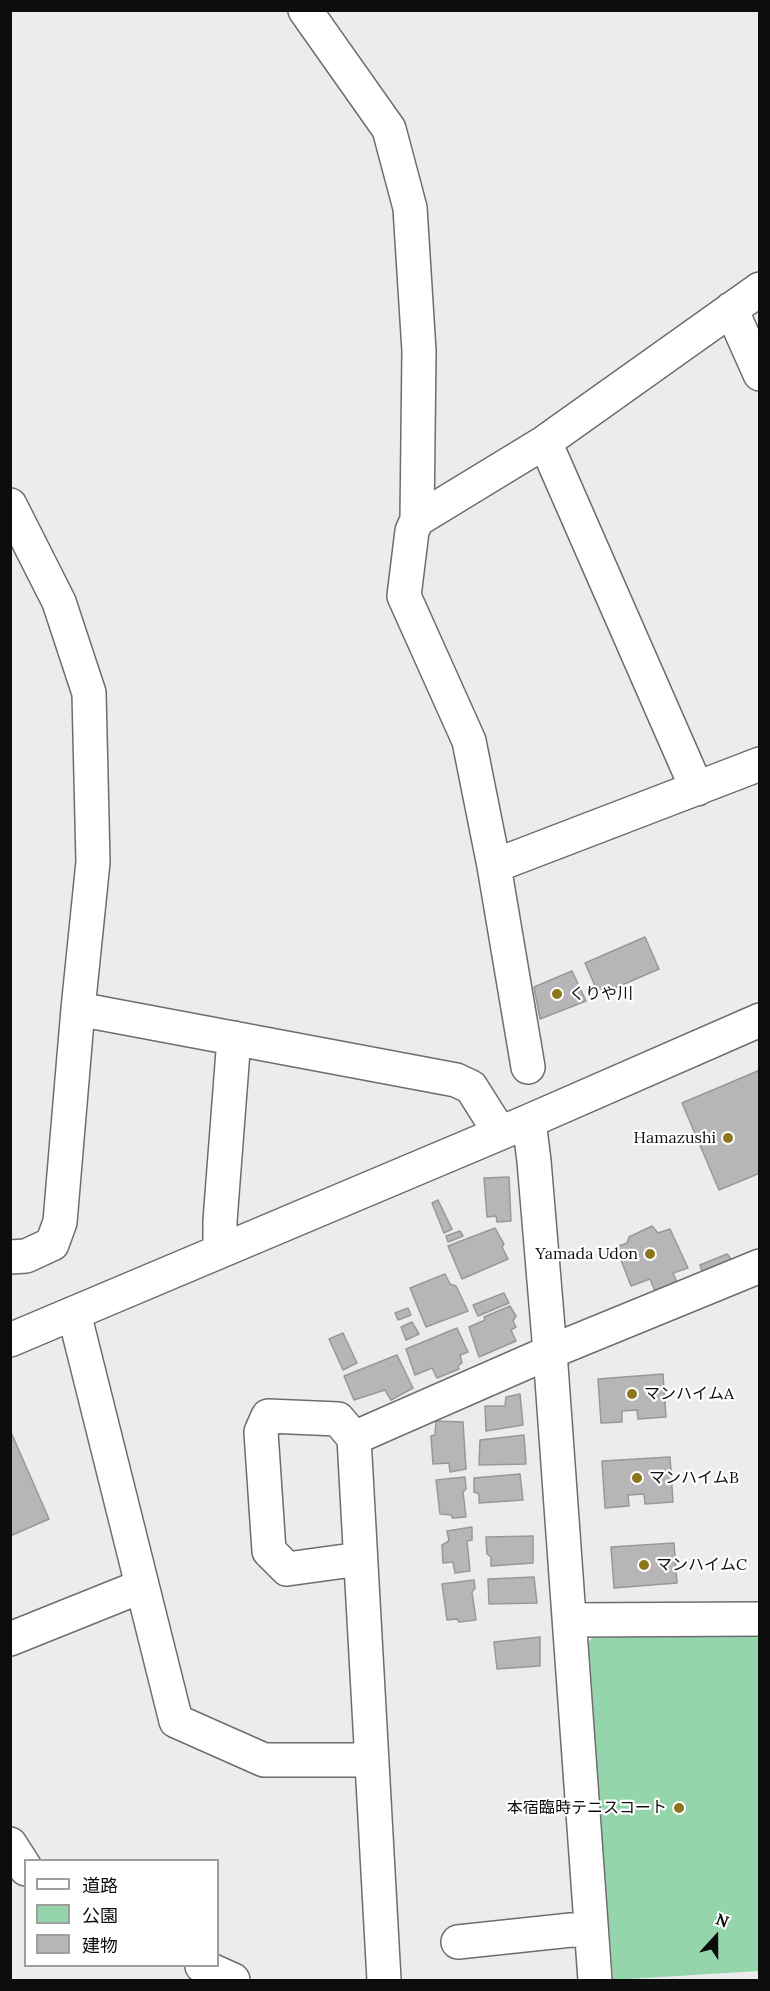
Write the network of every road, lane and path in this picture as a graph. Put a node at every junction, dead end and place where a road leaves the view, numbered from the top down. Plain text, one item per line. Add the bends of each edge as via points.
1 (305, 10) edge
2 (759, 290) edge
3 (731, 309) junction
4 (759, 374) edge
5 (545, 442) junction
6 (10, 505) edge
7 (417, 520) junction
8 (759, 764) edge
9 (697, 789) junction
10 (494, 866) junction
11 (78, 1009) junction
12 (759, 1020) edge
13 (234, 1038) junction
14 (528, 1067) dead end
15 (514, 1127) junction
16 (220, 1251) junction
17 (10, 1257) edge
18 (759, 1266) edge
19 (74, 1313) junction
20 (10, 1340) edge
21 (550, 1353) junction
22 (354, 1438) junction
23 (360, 1559) junction
24 (142, 1586) junction
25 (759, 1619) edge
26 (570, 1620) junction
27 (10, 1639) edge
28 (371, 1760) junction
29 (10, 1844) edge
30 (24, 1866) edge
31 (591, 1931) junction
32 (458, 1942) dead end
33 (206, 1967) edge
34 (233, 1980) edge
35 (384, 1980) edge
36 (595, 1980) edge

1 - 7 street via 389,129 410,208 419,351
2 - 3 street
3 - 4 street
3 - 5 street
5 - 7 street
5 - 9 street
6 - 11 street via 58,602 89,693 93,862
7 - 10 street via 412,531 404,596 469,741
8 - 9 street
9 - 10 street
10 - 14 street
11 - 13 street
11 - 17 street via 60,1222 52,1244 26,1256
12 - 15 street
13 - 15 street via 456,1080 471,1087
13 - 16 street
15 - 16 street
15 - 21 street via 534,1161
16 - 19 street
18 - 21 street
19 - 20 street
19 - 24 street
21 - 22 street
21 - 26 street
22 - 23 street
22 - 23 street via 338,1419 268,1416 261,1432 269,1551 287,1569
23 - 28 street
24 - 27 street
24 - 28 street via 176,1721 264,1760
25 - 26 street
26 - 31 street
28 - 35 street
29 - 30 street
31 - 32 street
31 - 36 street
33 - 34 street

